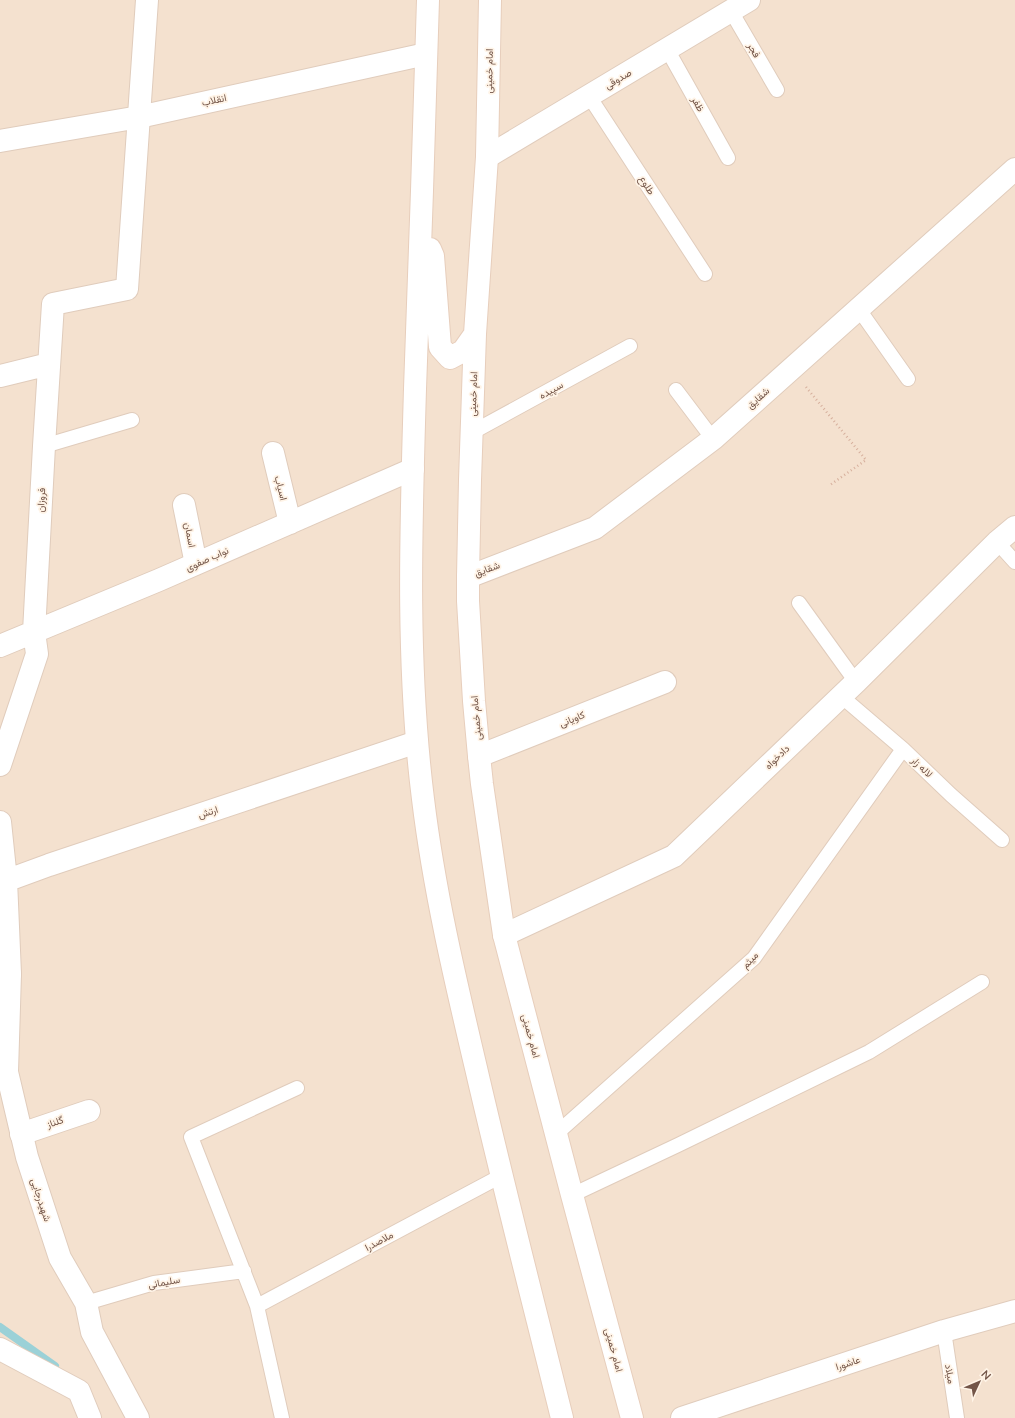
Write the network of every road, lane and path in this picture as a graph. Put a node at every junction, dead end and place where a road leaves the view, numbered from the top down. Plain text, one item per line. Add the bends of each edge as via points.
1 (147, 0) edge
2 (428, 0) edge
3 (490, 0) edge
4 (740, 5) edge
5 (667, 49) junction
6 (426, 54) junction
7 (777, 90) dead end
8 (589, 96) junction
9 (139, 117) junction
10 (0, 141) edge
11 (487, 157) junction
12 (728, 158) dead end
13 (1015, 170) edge
14 (421, 219) junction
15 (705, 274) dead end
16 (858, 308) junction
17 (475, 334) junction
18 (630, 346) dead end
19 (49, 364) junction
20 (791, 368) junction
21 (0, 376) edge
22 (908, 379) dead end
23 (676, 390) dead end
24 (132, 420) dead end
25 (471, 433) junction
26 (713, 439) junction
27 (44, 446) junction
28 (272, 453) dead end
29 (413, 469) junction
30 (830, 485) dead end
31 (184, 505) dead end
32 (290, 523) junction
33 (1015, 527) edge
34 (996, 542) junction
35 (1015, 562) edge
36 (196, 564) junction
37 (468, 577) junction
38 (799, 603) dead end
39 (34, 632) junction
40 (0, 646) edge
41 (665, 682) dead end
42 (848, 689) junction
43 (417, 742) junction
44 (903, 748) junction
45 (479, 756) junction
46 (0, 765) edge
47 (0, 822) edge
48 (1002, 840) dead end
49 (3, 881) edge
50 (504, 935) junction
51 (5, 973) edge
52 (982, 982) dead end
53 (297, 1088) dead end
54 (89, 1111) dead end
55 (21, 1134) junction
56 (556, 1134) junction
57 (501, 1176) junction
58 (572, 1195) junction
59 (244, 1271) junction
60 (86, 1303) junction
61 (257, 1306) junction
62 (1015, 1312) edge
63 (944, 1331) junction
64 (0, 1349) edge
65 (90, 1418) edge
66 (138, 1418) edge
67 (282, 1418) edge
68 (562, 1418) edge
69 (632, 1418) edge
70 (682, 1418) edge
71 (957, 1418) edge

1 - 9 street
2 - 6 street
3 - 11 street, امام خمینی
4 - 5 street, صدوقی
4 - 7 lane, فجر
5 - 8 street, صدوقی
5 - 12 lane, ظفر
6 - 9 street, انقلاب
6 - 14 street
8 - 11 street, صدوقی
8 - 15 lane, طلوع
9 - 10 street, انقلاب
9 - 19 street, فروزان via 127,289 53,304
11 - 17 street, امام خمینی
13 - 16 street, شقایق
14 - 17 street via 433,256 440,346 450,358 463,351
14 - 29 street
16 - 20 street, شقایق
16 - 22 lane
17 - 25 street, امام خمینی
18 - 25 lane, سپیده
19 - 21 street
19 - 27 street, فروزان
20 - 26 street, شقایق
20 - 30 path via 866,460
23 - 26 lane
24 - 27 lane
25 - 37 street, امام خمینی
26 - 37 street, شقایق via 594,528
27 - 39 street, فروزان
28 - 32 street, اسیاب
29 - 32 street, نواب صفوی
29 - 43 street via 410,598
31 - 36 street, اسمان
32 - 36 street, نواب صفوی
33 - 34 street, دادخواه
34 - 35 lane
34 - 42 street, دادخواه
36 - 39 street, نواب صفوی
37 - 45 street, امام خمینی
38 - 42 lane, لاله زار
39 - 40 street, نواب صفوی
39 - 46 street, فروزان via 37,654
41 - 45 street, کاویانی
42 - 44 lane, لاله زار
42 - 50 street, دادخواه via 674,856
43 - 49 street, ارتش
43 - 57 street via 437,896
44 - 48 lane, لاله زار via 951,796
44 - 56 lane, میثم via 754,958
45 - 50 street, امام خمینی
47 - 49 street
49 - 51 street
50 - 56 street, امام خمینی
51 - 55 street, شهیدرجایی via 7,1072
52 - 58 lane via 869,1052
53 - 59 lane via 191,1137
54 - 55 street, گلناز
55 - 60 street, شهیدرجایی via 26,1157 60,1258
56 - 58 street, امام خمینی
57 - 61 lane, ملاصدرا
57 - 68 street
58 - 69 street, امام خمینی
59 - 60 lane, سلیمانی via 154,1282
59 - 61 lane
60 - 66 street, شهیدرجایی via 92,1332
61 - 67 lane
62 - 63 street, عاشورا
63 - 70 street, عاشورا
63 - 71 lane, میلاد
64 - 65 street via 79,1391

